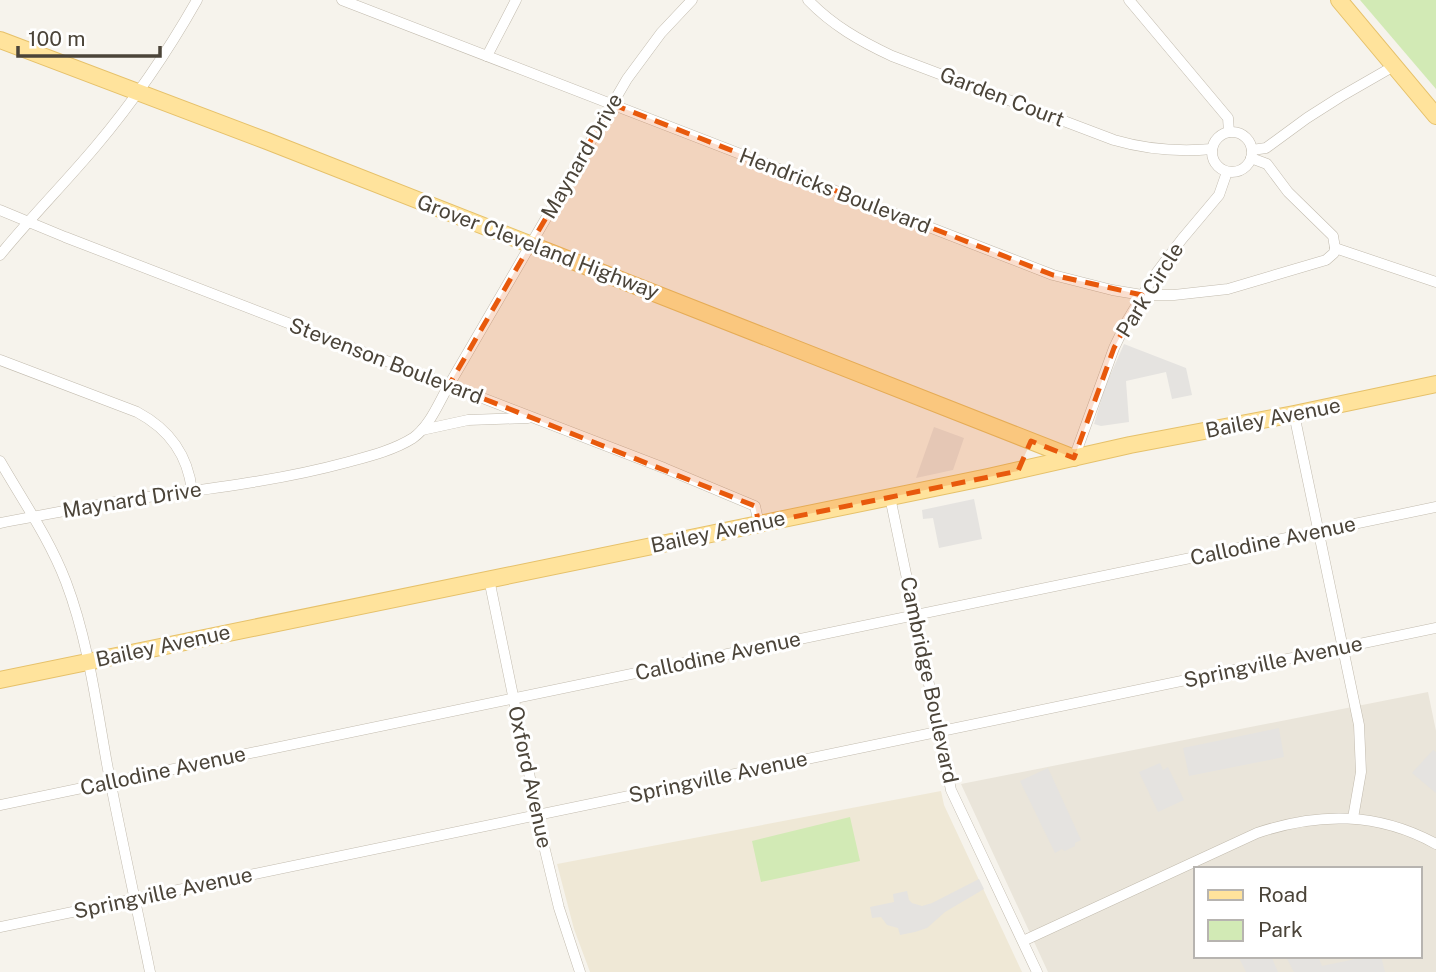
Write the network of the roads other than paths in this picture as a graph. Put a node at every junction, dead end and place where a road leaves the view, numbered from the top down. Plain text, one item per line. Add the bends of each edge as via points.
1 (197, 0) edge
2 (342, 0) edge
3 (516, 0) edge
4 (692, 0) edge
5 (807, 0) edge
6 (1129, 0) edge
7 (1339, 0) edge
8 (357, 3) edge
9 (0, 40) edge
10 (487, 56) junction
11 (1394, 66) junction
12 (138, 93) junction
13 (612, 104) junction
14 (1436, 116) edge
15 (1229, 132) junction
16 (1212, 149) junction
17 (1251, 154) junction
18 (1227, 172) junction
19 (0, 210) edge
20 (28, 221) junction
21 (530, 245) junction
22 (1335, 248) junction
23 (0, 255) edge
24 (1436, 282) edge
25 (1142, 295) junction
26 (0, 360) edge
27 (1436, 384) edge
28 (449, 385) junction
29 (1294, 414) junction
30 (532, 418) junction
31 (422, 430) junction
32 (1011, 432) junction
33 (1074, 458) junction
34 (0, 461) edge
35 (1018, 471) junction
36 (192, 491) junction
37 (890, 497) junction
38 (1436, 508) edge
39 (34, 517) junction
40 (0, 523) edge
41 (759, 524) junction
42 (1317, 532) junction
43 (489, 579) junction
44 (915, 616) junction
45 (1436, 628) edge
46 (1343, 647) junction
47 (88, 662) junction
48 (0, 680) edge
49 (514, 699) junction
50 (940, 731) junction
51 (111, 783) junction
52 (0, 805) edge
53 (537, 815) junction
54 (1353, 818) junction
55 (1436, 845) edge
56 (135, 899) junction
57 (0, 927) edge
58 (1023, 941) junction
59 (150, 972) edge
60 (580, 972) edge
61 (1037, 972) edge

1 - 12 street
2 - 8 street, Hendricks Boulevard
3 - 10 street
4 - 13 street, Maynard Drive via 643,55
5 - 16 street, Garden Court via 842,29 892,56 1114,140 1146,147
6 - 15 street via 1228,118
7 - 11 main road
8 - 10 street, Hendricks Boulevard
9 - 12 main road, Grover Cleveland Highway
10 - 13 street, Hendricks Boulevard
11 - 14 main road
11 - 17 street
12 - 20 street
12 - 21 main road, Grover Cleveland Highway
13 - 21 street, Maynard Drive
13 - 25 street, Hendricks Boulevard via 1053,275
15 - 16 street via 1220,136
15 - 17 street via 1247,138
16 - 18 street via 1214,161
17 - 18 street via 1244,168
17 - 22 street via 1267,164 1333,236
18 - 25 street, Park Circle via 1219,195
19 - 20 street, Stevenson Boulevard
20 - 23 street
20 - 28 street, Stevenson Boulevard
21 - 28 street, Maynard Drive
21 - 32 main road, Grover Cleveland Highway
22 - 24 street
22 - 25 street, Hendricks Boulevard via 1326,260 1249,284 1196,294
25 - 33 street, Park Circle via 1114,348
26 - 36 street via 150,419 180,451
27 - 29 main road, Bailey Avenue
28 - 30 street, Stevenson Boulevard
28 - 31 street, Maynard Drive
29 - 33 main road, Bailey Avenue
29 - 42 street
30 - 31 street, Maynard Drive via 468,421
30 - 41 street, Stevenson Boulevard via 755,506
31 - 36 street, Maynard Drive via 391,449 332,467
32 - 33 main road, Grover Cleveland Highway
32 - 35 main road via 1027,454
33 - 35 main road, Bailey Avenue
34 - 39 street
35 - 37 main road, Bailey Avenue
36 - 39 street, Maynard Drive
37 - 41 main road, Bailey Avenue
37 - 44 street, Cambridge Boulevard
38 - 42 street, Callodine Avenue
39 - 40 street, Maynard Drive
39 - 47 street via 65,580
41 - 43 main road, Bailey Avenue
42 - 44 street, Callodine Avenue
42 - 46 street
43 - 47 main road, Bailey Avenue
43 - 49 street, Oxford Avenue
44 - 49 street, Callodine Avenue
44 - 50 street, Cambridge Boulevard
45 - 46 street, Springville Avenue
46 - 50 street, Springville Avenue
46 - 54 street via 1361,748
47 - 48 main road, Bailey Avenue
47 - 51 street
49 - 51 street, Callodine Avenue
49 - 53 street, Oxford Avenue
50 - 53 street, Springville Avenue
50 - 58 street, Cambridge Boulevard via 951,790
51 - 52 street, Callodine Avenue
51 - 56 street
53 - 56 street, Springville Avenue
53 - 60 street, Oxford Avenue
54 - 55 street via 1397,827
54 - 58 street via 1297,821 1257,833
56 - 57 street, Springville Avenue
56 - 59 street
58 - 61 street, Cambridge Boulevard

